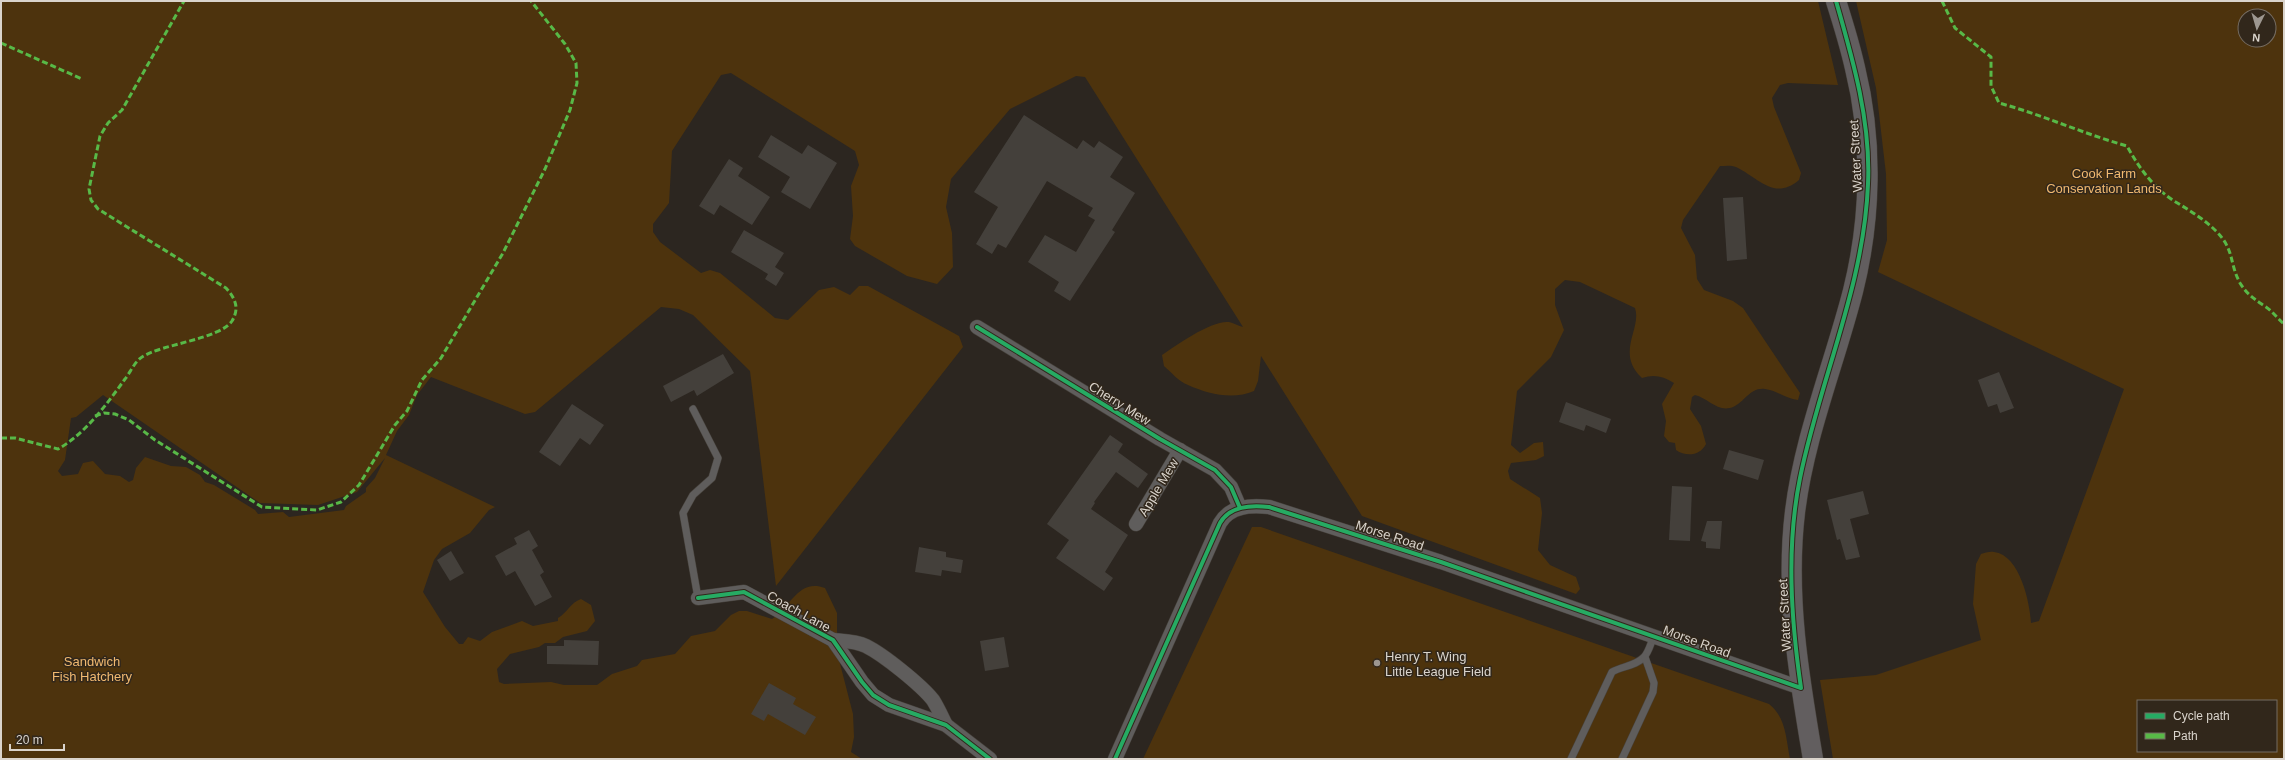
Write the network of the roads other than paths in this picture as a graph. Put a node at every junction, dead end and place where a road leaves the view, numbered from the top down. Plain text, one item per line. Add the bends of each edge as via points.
1 (1836, 1) edge
2 (977, 326) dead end
3 (693, 409) dead end
4 (1180, 450) junction
5 (1240, 508) junction
6 (1136, 524) dead end
7 (698, 598) joint
8 (1654, 636) junction
9 (833, 640) junction
10 (1645, 657) junction
11 (1801, 688) junction
12 (946, 725) junction
13 (990, 759) edge
14 (1115, 759) edge
15 (1571, 759) edge
16 (1622, 759) edge
17 (1813, 759) edge

1 - 11 main road, Water Street via 1856,70 1869,182 1856,279 1808,448 1795,512 1791,573
2 - 4 street, Cherry Mew
3 - 7 lane via 718,458 712,478 693,495 683,513
4 - 5 street, Cherry Mew via 1215,470 1231,487
4 - 6 street, Apple Mew
5 - 8 street, Morse Road via 1269,507 1441,562
5 - 14 street, Morse Road via 1225,515 1220,523
7 - 9 street, Coach Lane via 744,592
8 - 10 lane
8 - 11 street, Morse Road
9 - 12 street, Coach Lane via 873,695 889,705
9 - 12 street, Coach Lane via 865,645 878,653 925,691
10 - 15 lane via 1612,672
10 - 16 lane via 1654,683 1653,692
11 - 17 main road, Water Street
12 - 13 street, Coach Lane

